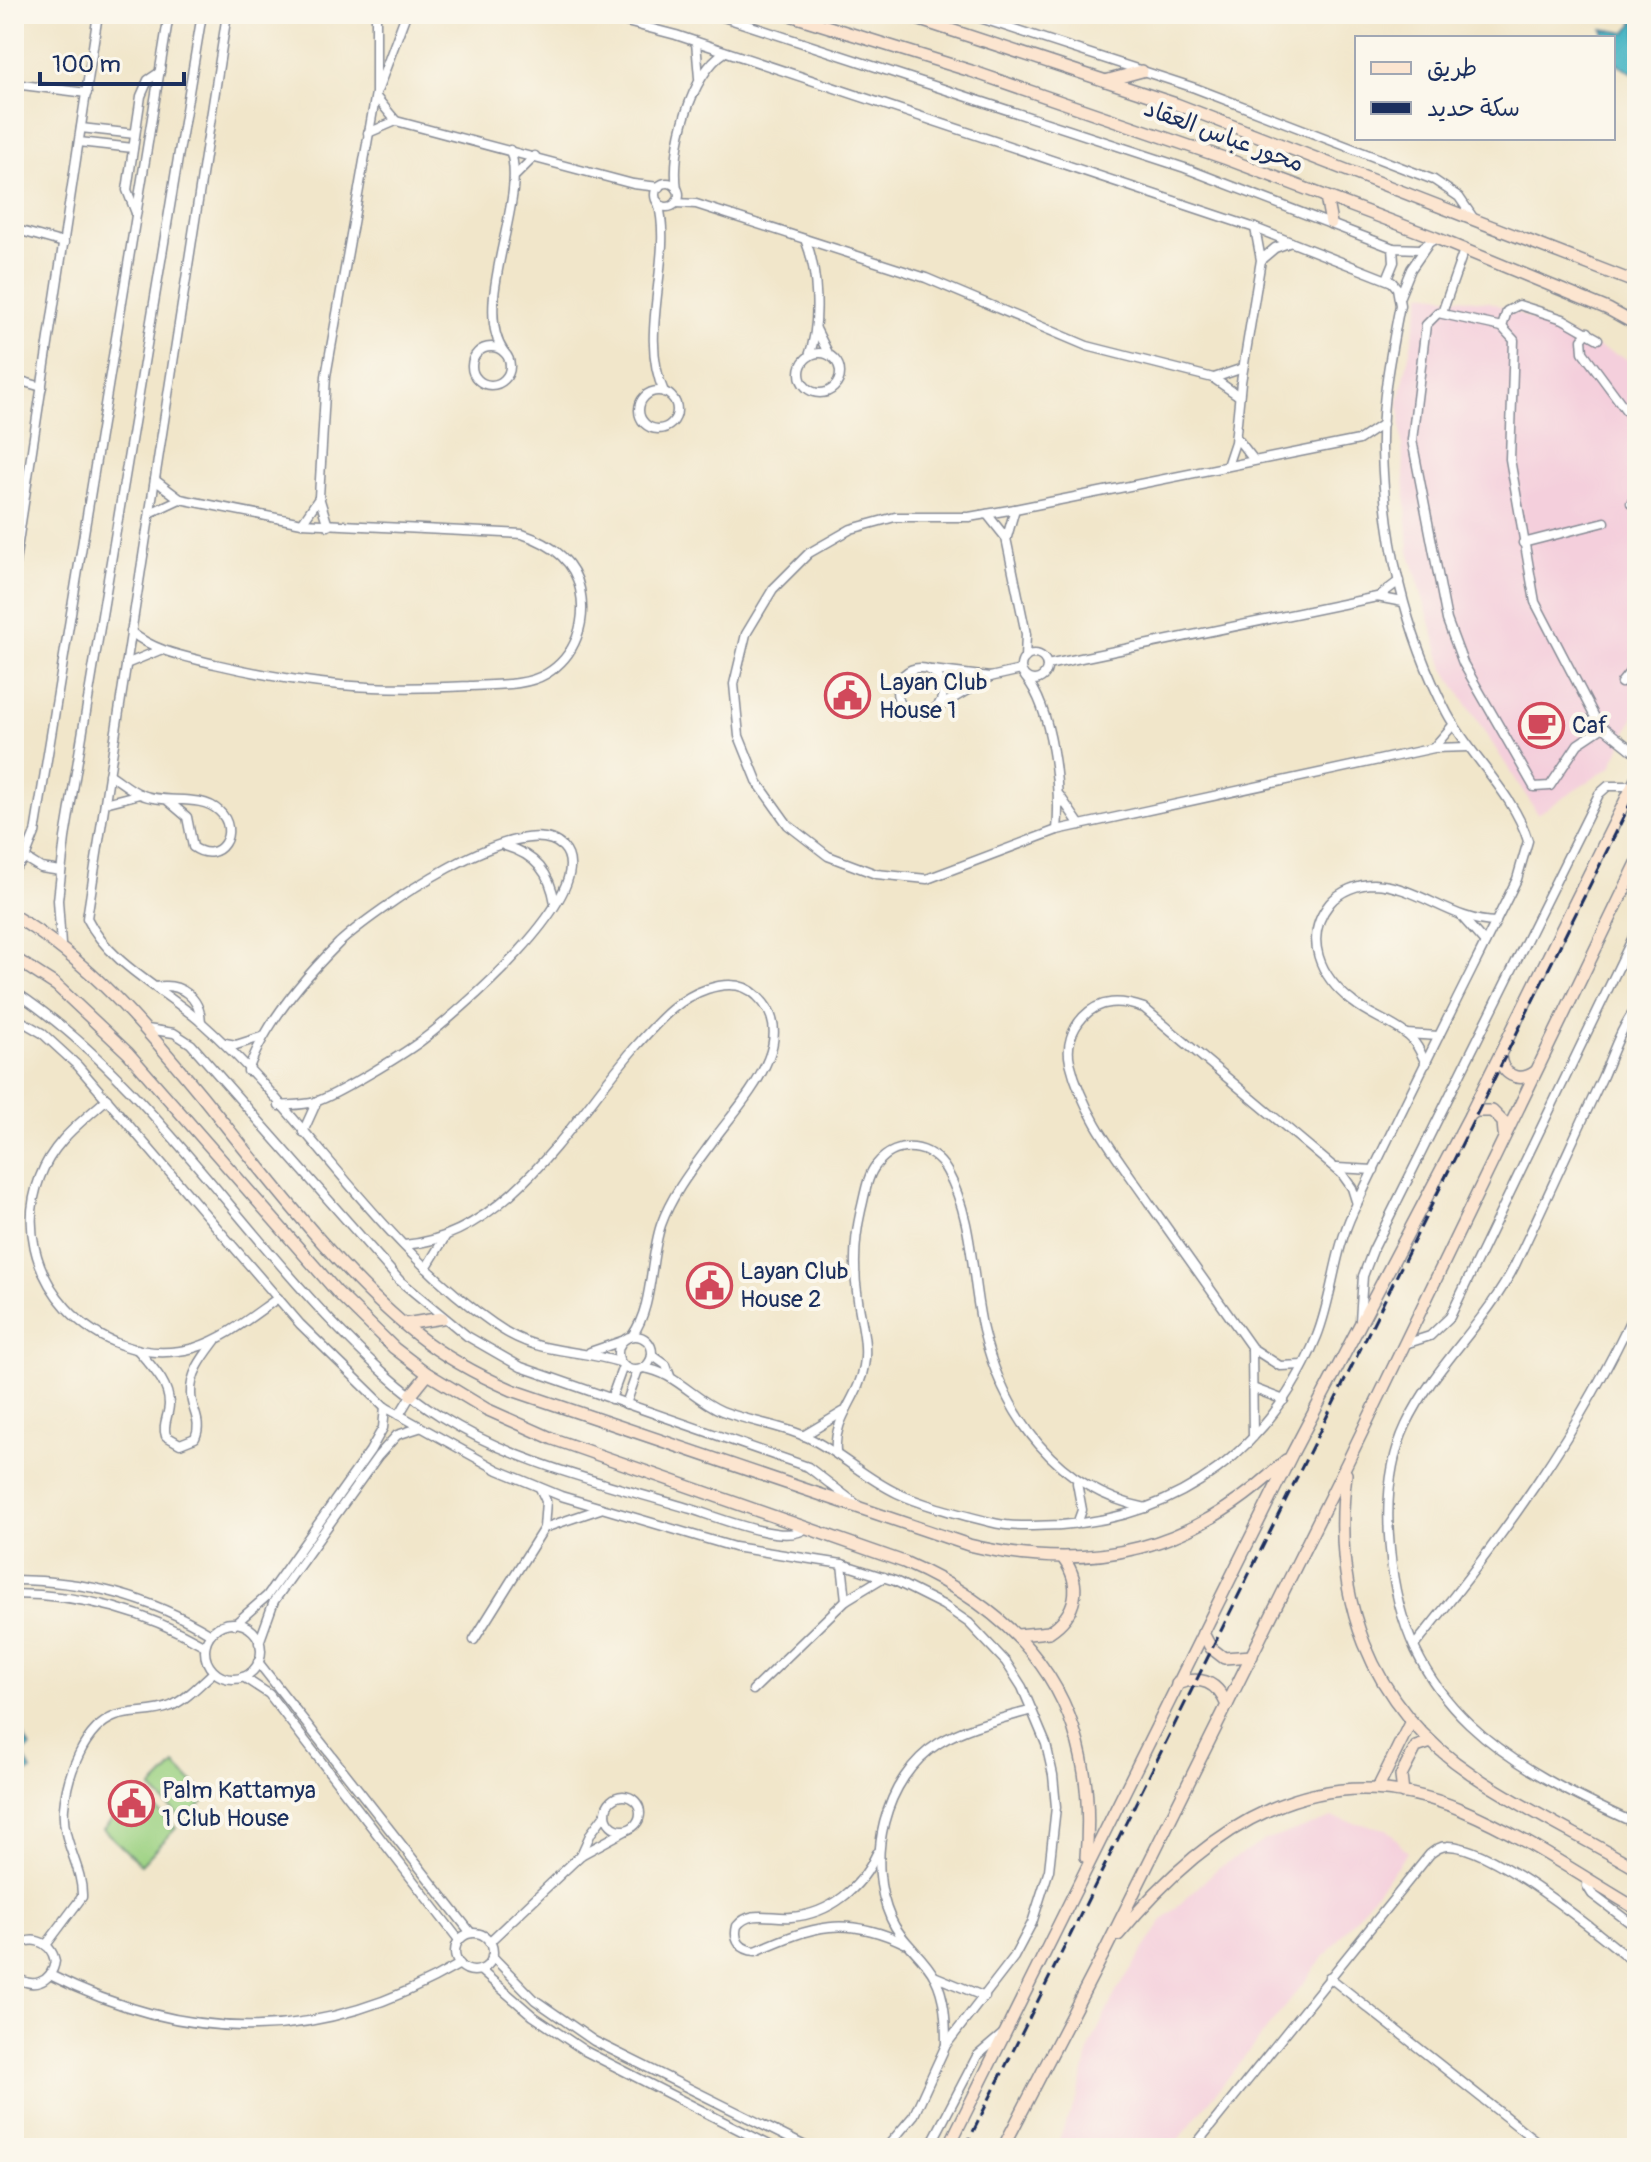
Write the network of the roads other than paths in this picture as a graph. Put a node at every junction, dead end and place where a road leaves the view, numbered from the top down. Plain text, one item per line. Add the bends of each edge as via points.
1 (98, 14) edge
2 (169, 14) edge
3 (202, 14) edge
4 (227, 14) edge
5 (376, 14) edge
6 (406, 14) edge
7 (596, 14) edge
8 (714, 14) edge
9 (787, 14) edge
10 (902, 14) edge
11 (968, 14) edge
12 (696, 42) junction
13 (725, 52) junction
14 (1142, 71) junction
15 (160, 72) junction
16 (699, 79) junction
17 (1105, 81) junction
18 (14, 84) edge
19 (87, 93) junction
20 (376, 94) junction
21 (396, 121) junction
22 (81, 128) junction
23 (368, 133) junction
24 (135, 134) junction
25 (79, 142) junction
26 (133, 148) junction
27 (510, 150) junction
28 (535, 156) junction
29 (676, 159) junction
30 (516, 175) junction
31 (633, 184) junction
32 (660, 186) junction
33 (677, 190) junction
34 (1326, 197) junction
35 (657, 201) junction
36 (675, 204) junction
37 (696, 204) junction
38 (136, 213) junction
39 (1474, 219) junction
40 (1331, 223) junction
41 (662, 224) junction
42 (1255, 228) junction
43 (14, 229) edge
44 (805, 239) junction
45 (1291, 242) junction
46 (1432, 242) junction
47 (64, 243) junction
48 (830, 247) junction
49 (1393, 248) junction
50 (1464, 250) junction
51 (1261, 260) junction
52 (812, 266) junction
53 (1387, 279) junction
54 (1637, 283) edge
55 (1400, 296) junction
56 (1442, 313) junction
57 (493, 325) junction
58 (1637, 325) edge
59 (1502, 327) junction
60 (815, 328) junction
61 (1588, 332) junction
62 (1598, 339) dead end
63 (480, 351) junction
64 (504, 352) junction
65 (829, 355) junction
66 (808, 357) junction
67 (656, 368) junction
68 (1243, 368) junction
69 (1213, 378) junction
70 (14, 379) edge
71 (42, 387) junction
72 (664, 392) junction
73 (647, 395) junction
74 (1239, 396) junction
75 (1383, 424) junction
76 (1637, 425) edge
77 (1235, 436) junction
78 (1359, 440) junction
79 (1382, 451) junction
80 (1254, 460) junction
81 (1227, 466) junction
82 (155, 480) junction
83 (319, 497) junction
84 (180, 499) junction
85 (1015, 509) junction
86 (150, 513) junction
87 (987, 514) junction
88 (18, 521) edge
89 (1605, 522) dead end
90 (302, 523) junction
91 (328, 526) junction
92 (1006, 538) junction
93 (1523, 543) junction
94 (14, 569) edge
95 (1399, 581) junction
96 (1377, 597) junction
97 (1403, 602) junction
98 (131, 632) junction
99 (1026, 634) junction
100 (160, 650) junction
101 (1025, 658) junction
102 (1637, 663) edge
103 (126, 664) junction
104 (1045, 665) junction
105 (930, 670) junction
106 (1024, 674) junction
107 (990, 677) junction
108 (1621, 683) dead end
109 (1040, 699) junction
110 (935, 708) junction
111 (1454, 724) junction
112 (1602, 728) junction
113 (1468, 747) junction
114 (1434, 748) junction
115 (1637, 754) edge
116 (109, 774) junction
117 (1635, 782) edge
118 (140, 794) junction
119 (1059, 795) junction
120 (167, 800) junction
121 (105, 803) junction
122 (1080, 825) junction
123 (1057, 830) junction
124 (501, 844) junction
125 (25, 858) junction
126 (1637, 863) edge
127 (14, 869) edge
128 (61, 871) junction
129 (555, 905) junction
130 (14, 916) edge
131 (1463, 918) junction
132 (1496, 922) junction
133 (1636, 932) edge
134 (1485, 943) junction
135 (61, 945) junction
136 (14, 958) edge
137 (156, 987) junction
138 (14, 991) edge
139 (1637, 1008) edge
140 (14, 1017) edge
141 (201, 1022) junction
142 (147, 1029) junction
143 (1405, 1033) junction
144 (262, 1036) junction
145 (1439, 1036) junction
146 (223, 1043) junction
147 (1500, 1054) junction
148 (1426, 1064) junction
149 (248, 1071) junction
150 (1536, 1071) junction
151 (107, 1099) junction
152 (317, 1101) junction
153 (279, 1106) junction
154 (1470, 1115) junction
155 (303, 1132) junction
156 (1503, 1137) junction
157 (254, 1160) junction
158 (1336, 1168) junction
159 (1374, 1170) junction
160 (238, 1177) junction
161 (282, 1191) junction
162 (1357, 1204) junction
163 (266, 1208) junction
164 (445, 1236) junction
165 (404, 1245) junction
166 (426, 1268) junction
167 (278, 1298) junction
168 (1637, 1306) edge
169 (644, 1314) junction
170 (442, 1318) junction
171 (1360, 1321) junction
172 (405, 1324) junction
173 (632, 1336) junction
174 (215, 1340) junction
175 (622, 1341) junction
176 (647, 1341) junction
177 (1405, 1344) junction
178 (1252, 1348) junction
179 (137, 1349) junction
180 (589, 1353) junction
181 (652, 1355) junction
182 (1269, 1362) junction
183 (621, 1364) junction
184 (1303, 1365) junction
185 (641, 1369) junction
186 (428, 1374) junction
187 (1254, 1375) junction
188 (670, 1376) junction
189 (1255, 1389) junction
190 (411, 1395) junction
191 (611, 1399) junction
192 (1284, 1400) junction
193 (423, 1404) junction
194 (626, 1404) junction
195 (385, 1407) junction
196 (846, 1408) junction
197 (399, 1415) junction
198 (412, 1423) junction
199 (421, 1428) junction
200 (803, 1436) junction
201 (1253, 1437) junction
202 (380, 1446) junction
203 (836, 1451) junction
204 (1292, 1454) junction
205 (1347, 1463) junction
206 (1077, 1482) junction
207 (540, 1488) junction
208 (1120, 1501) junction
209 (602, 1508) junction
210 (861, 1508) junction
211 (1147, 1508) junction
212 (1119, 1518) junction
213 (1077, 1524) junction
214 (544, 1528) junction
215 (806, 1528) junction
216 (1063, 1558) junction
217 (842, 1564) junction
218 (884, 1577) junction
219 (14, 1580) edge
220 (14, 1594) edge
221 (846, 1600) junction
222 (235, 1624) junction
223 (1203, 1633) junction
224 (211, 1634) junction
225 (1018, 1635) junction
226 (474, 1640) dead end
227 (259, 1643) junction
228 (205, 1646) junction
229 (1414, 1646) junction
230 (1252, 1656) junction
231 (258, 1662) junction
232 (214, 1672) junction
233 (243, 1677) junction
234 (1177, 1684) junction
235 (753, 1690) dead end
236 (1227, 1705) junction
237 (1032, 1710) junction
238 (1411, 1721) junction
239 (1431, 1742) junction
240 (1378, 1788) junction
241 (1403, 1793) junction
242 (606, 1813) junction
243 (1637, 1824) edge
244 (627, 1830) junction
245 (879, 1847) junction
246 (581, 1855) junction
247 (1618, 1857) junction
248 (1637, 1859) edge
249 (1086, 1867) junction
250 (1637, 1869) edge
251 (1588, 1880) junction
252 (1637, 1909) edge
253 (1637, 1928) edge
254 (471, 1933) junction
255 (459, 1940) junction
256 (489, 1942) junction
257 (905, 1943) junction
258 (46, 1945) junction
259 (14, 1948) edge
260 (1105, 1951) junction
261 (492, 1956) junction
262 (460, 1964) junction
263 (1637, 1965) edge
264 (480, 1970) junction
265 (50, 1975) junction
266 (934, 1976) junction
267 (1329, 1977) junction
268 (16, 1980) edge
269 (985, 1997) junction
270 (1005, 2033) junction
271 (946, 2045) junction
272 (775, 2148) edge
273 (809, 2148) edge
274 (886, 2148) edge
275 (929, 2148) edge
276 (948, 2148) edge
277 (1003, 2148) edge
278 (1193, 2148) edge
279 (1545, 2148) edge

1 - 19 street
2 - 15 street
3 - 128 street
4 - 82 street
5 - 20 street
6 - 20 street
7 - 12 street
8 - 40 street via 1172,163
9 - 34 main road, محور عباس العقاد via 1098,113
10 - 17 main road, محور عباس العقاد
11 - 14 street
12 - 13 street
12 - 16 street
13 - 16 street
13 - 42 street
14 - 17 main road
14 - 39 street via 1434,180 1459,197
15 - 24 street via 144,88
15 - 38 street
16 - 29 street
17 - 39 main road, محور عباس العقاد
18 - 19 street
19 - 22 street
20 - 21 street
20 - 23 street
21 - 23 street
21 - 27 street
22 - 24 street
22 - 25 street
23 - 83 street via 329,345
24 - 26 street
25 - 26 street
25 - 47 street
26 - 38 street via 127,190
27 - 28 street
27 - 30 street
28 - 30 street
28 - 31 street
29 - 32 street
29 - 33 street
30 - 57 street
31 - 32 street
31 - 35 street
32 - 33 street via 670,184
32 - 35 street
33 - 36 street
33 - 37 street
34 - 40 main road
34 - 46 main road, محور عباس العقاد
35 - 36 street via 665,207
35 - 41 street
36 - 37 street
36 - 41 street
37 - 44 street
38 - 125 street via 35,833
39 - 54 main road, محور عباس العقاد
40 - 49 street
41 - 67 street
42 - 45 street
42 - 51 street
43 - 47 street
44 - 48 street
44 - 52 street
45 - 51 street
45 - 53 street
46 - 49 street via 1413,250
46 - 50 main road, محور عباس العقاد
46 - 55 street via 1411,269
47 - 71 street
48 - 52 street
48 - 69 street via 966,292 1087,346
49 - 53 street
50 - 56 street
50 - 58 main road, محور عباس العقاد
51 - 68 street
52 - 60 street
53 - 55 street
55 - 75 street
56 - 59 street
56 - 112 street via 1426,325 1412,440 1457,649 1534,787 1550,786 1578,744
57 - 63 street
57 - 64 street
59 - 61 street via 1507,311 1519,305
59 - 93 street via 1515,345 1509,447
60 - 65 street
60 - 66 street
61 - 62 street
61 - 76 street via 1582,339 1583,352
63 - 64 street via 493,347
63 - 64 street via 473,370 489,385 508,374 510,362
65 - 66 street
65 - 66 street via 838,363 840,375 824,392 803,382 801,370
67 - 72 street
67 - 73 street
68 - 69 street
68 - 74 street
69 - 74 street
70 - 71 street
71 - 88 street
72 - 73 street
72 - 73 street via 673,398 676,415 659,428 641,416
74 - 77 street
75 - 78 street
75 - 79 street
77 - 80 street
77 - 81 street
78 - 79 street
78 - 80 street
79 - 95 street
80 - 81 street
81 - 85 street
82 - 84 street
82 - 86 street
83 - 90 street
83 - 91 street
84 - 86 street
84 - 90 street
85 - 87 street
85 - 92 street
86 - 98 street
87 - 92 street
87 - 123 street via 895,517 809,553 773,589 746,634 734,684 739,736 758,783 788,825 828,856 876,874 937,877
88 - 94 street
89 - 93 street
90 - 91 street
91 - 100 street via 522,534 544,542 565,558 579,581 584,607 580,633 557,665 521,683 398,689 288,681
92 - 99 street
93 - 112 street via 1540,615
95 - 96 street
95 - 97 street
96 - 97 street
96 - 104 street
97 - 111 street
98 - 100 street
98 - 103 street
99 - 101 street
99 - 104 street
100 - 103 street
101 - 104 street via 1034,655
101 - 106 street
102 - 108 street
103 - 116 street
104 - 106 street via 1034,680
104 - 109 street
105 - 107 street
105 - 110 street via 943,688
105 - 110 street via 908,671 897,691 908,711
106 - 107 street
106 - 109 street
107 - 110 street
109 - 119 street
111 - 113 street
111 - 114 street
112 - 115 street
113 - 114 street
113 - 132 street via 1518,817 1528,841 1523,865
114 - 122 street
116 - 118 street
116 - 121 street
117 - 147 main road
117 - 171 street via 1608,786 1599,794 1373,1250 1363,1276
118 - 120 street
118 - 121 street
119 - 122 street
119 - 123 street
120 - 120 street via 209,804 221,812 228,825 223,848 213,854 193,847 187,817
121 - 137 street via 87,918 107,949
122 - 123 street
124 - 129 street via 540,864
124 - 129 street via 549,838 563,847 571,863 569,880
124 - 144 street via 455,863 359,926 319,965
125 - 127 street
125 - 128 street
126 - 150 main road
128 - 135 street
129 - 152 street via 502,972 419,1042
130 - 135 main road
131 - 132 street
131 - 134 street
131 - 143 street via 1374,884 1353,887 1321,914 1317,958 1328,978 1354,1004
132 - 134 street
133 - 177 street via 1450,1317 1430,1336
134 - 145 street
135 - 142 main road
136 - 160 main road via 56,985 108,1033
137 - 141 street
137 - 141 street via 187,992
138 - 190 street via 109,1069 313,1301
139 - 229 street via 1513,1269 1427,1388 1394,1459 1388,1505 1392,1573
140 - 151 street via 60,1049
141 - 146 street
142 - 157 main road
142 - 170 street via 174,1033 191,1044 384,1264
143 - 145 street
143 - 148 street
144 - 146 street via 236,1045
144 - 149 street
145 - 148 street
146 - 149 street
147 - 150 main road via 1512,1076
147 - 154 main road
148 - 159 street
149 - 153 street
150 - 156 main road
151 - 167 street
151 - 179 street via 61,1139 48,1159 32,1226 41,1271 66,1310 103,1338
152 - 153 street
152 - 155 street
153 - 155 street
154 - 156 main road via 1492,1111 1503,1122
154 - 171 main road
155 - 165 street
156 - 177 main road
157 - 160 main road via 254,1172
157 - 161 main road
158 - 159 street
158 - 162 street
158 - 178 street via 1144,1008 1126,1001 1107,1002 1076,1024 1069,1060 1094,1124
159 - 162 street
160 - 163 main road
161 - 163 main road via 270,1192
161 - 172 main road via 367,1289
162 - 184 street
163 - 186 main road via 364,1321
164 - 165 street
164 - 166 street
164 - 169 street via 524,1183 602,1086 685,998 725,984 750,989 765,1002 774,1044 758,1078 673,1199 654,1254
165 - 166 street
166 - 180 street via 521,1342 552,1352
167 - 174 street
167 - 195 street
168 - 229 street via 1526,1500
169 - 173 street
169 - 176 street
170 - 172 main road
170 - 191 street via 521,1367
171 - 204 main road
172 - 210 main road via 447,1356 512,1390
173 - 175 street
173 - 176 street
174 - 179 street via 170,1351
174 - 179 street via 192,1378 199,1430 195,1438 180,1444 172,1442 163,1428 167,1389
175 - 180 street
175 - 183 street via 617,1351
176 - 181 street
177 - 205 main road
178 - 182 street
178 - 187 street
180 - 183 street
181 - 185 street
181 - 188 street
182 - 184 street
182 - 187 street
183 - 185 street
183 - 191 street
184 - 192 street
185 - 188 street
185 - 194 street
186 - 190 main road
186 - 215 main road via 486,1409 553,1439
187 - 189 street
188 - 200 street via 723,1411
189 - 192 street
189 - 201 street
190 - 193 street
190 - 197 street
191 - 194 street
192 - 201 street
193 - 198 street
193 - 215 street via 479,1437 556,1468 785,1536
194 - 210 street via 808,1467
195 - 197 street
195 - 202 street
196 - 200 street
196 - 203 street via 836,1432
196 - 206 street via 859,1388 865,1364 855,1247 868,1183 874,1166 887,1153 904,1147 922,1149 938,1158 948,1173 968,1232 983,1329 1008,1398 1035,1438
197 - 198 street
198 - 199 street
199 - 202 street
199 - 207 street
200 - 203 street
201 - 211 street via 1205,1479
202 - 222 street via 267,1596
202 - 227 street via 274,1601
203 - 213 street via 895,1492 928,1504 994,1523
204 - 216 main road via 1231,1506 1183,1533 1130,1551
204 - 223 main road
205 - 230 main road
205 - 238 main road via 1343,1560 1356,1624 1382,1683
206 - 208 street
206 - 213 street via 1082,1510
207 - 209 street
207 - 214 street via 546,1501
208 - 211 street
208 - 212 street
209 - 214 street
209 - 217 street via 734,1547
210 - 216 main road via 1008,1554
211 - 212 street
212 - 213 street
214 - 226 street
215 - 225 main road via 948,1582
216 - 225 main road via 1076,1588 1072,1609 1049,1632
217 - 218 street
217 - 221 street
218 - 221 street
218 - 237 street via 943,1605 987,1639
219 - 224 street via 63,1581 115,1591 158,1605
220 - 228 street via 63,1595 123,1608
221 - 235 street
222 - 224 street
222 - 227 street via 246,1627
223 - 230 main road via 1224,1658
223 - 234 main road
224 - 228 street
225 - 249 main road via 1044,1667 1081,1750 1088,1794
227 - 231 street
228 - 232 street
229 - 243 street via 1448,1704 1475,1733 1543,1778
230 - 236 main road
231 - 233 street
231 - 254 street
232 - 233 street via 228,1679
232 - 258 street via 179,1702 158,1711 117,1716 87,1738 64,1806 64,1828 82,1897
233 - 255 street via 269,1694
234 - 236 main road via 1211,1683
234 - 249 main road
236 - 260 main road
237 - 245 street via 936,1745 899,1786
237 - 269 street via 1053,1775 1056,1807 1049,1870 1029,1930
238 - 239 main road
238 - 240 main road
239 - 241 main road via 1416,1747 1401,1776
239 - 247 main road via 1474,1776
240 - 241 main road
240 - 260 main road via 1329,1791 1293,1801 1225,1833 1166,1879
241 - 251 main road via 1462,1810
242 - 244 street via 613,1827
242 - 244 street via 614,1798 633,1799 640,1816
242 - 246 street
244 - 246 street
245 - 257 street via 883,1898
245 - 257 street via 846,1896 810,1914 749,1916 737,1926 737,1941 756,1951 794,1933 839,1925 873,1930
246 - 256 street
247 - 248 street
247 - 250 main road
249 - 270 main road
251 - 252 main road
251 - 253 street via 1592,1894
254 - 255 street
254 - 256 street
255 - 262 street via 455,1951
256 - 261 street
257 - 266 street
258 - 259 street via 28,1940
258 - 265 street via 55,1961
260 - 277 main road
261 - 264 street
261 - 273 street via 535,2000 594,2041
262 - 264 street
262 - 265 street via 367,2008 301,2024 257,2027 214,2026 143,2013
263 - 267 street via 1524,1881 1481,1857 1447,1846 1430,1854
264 - 272 street via 533,2016 585,2051
265 - 268 street via 32,1984
266 - 269 street
266 - 271 street via 944,2010
267 - 278 street
267 - 279 street
269 - 271 street
270 - 275 street via 977,2056
270 - 276 main road
271 - 274 street via 914,2115

